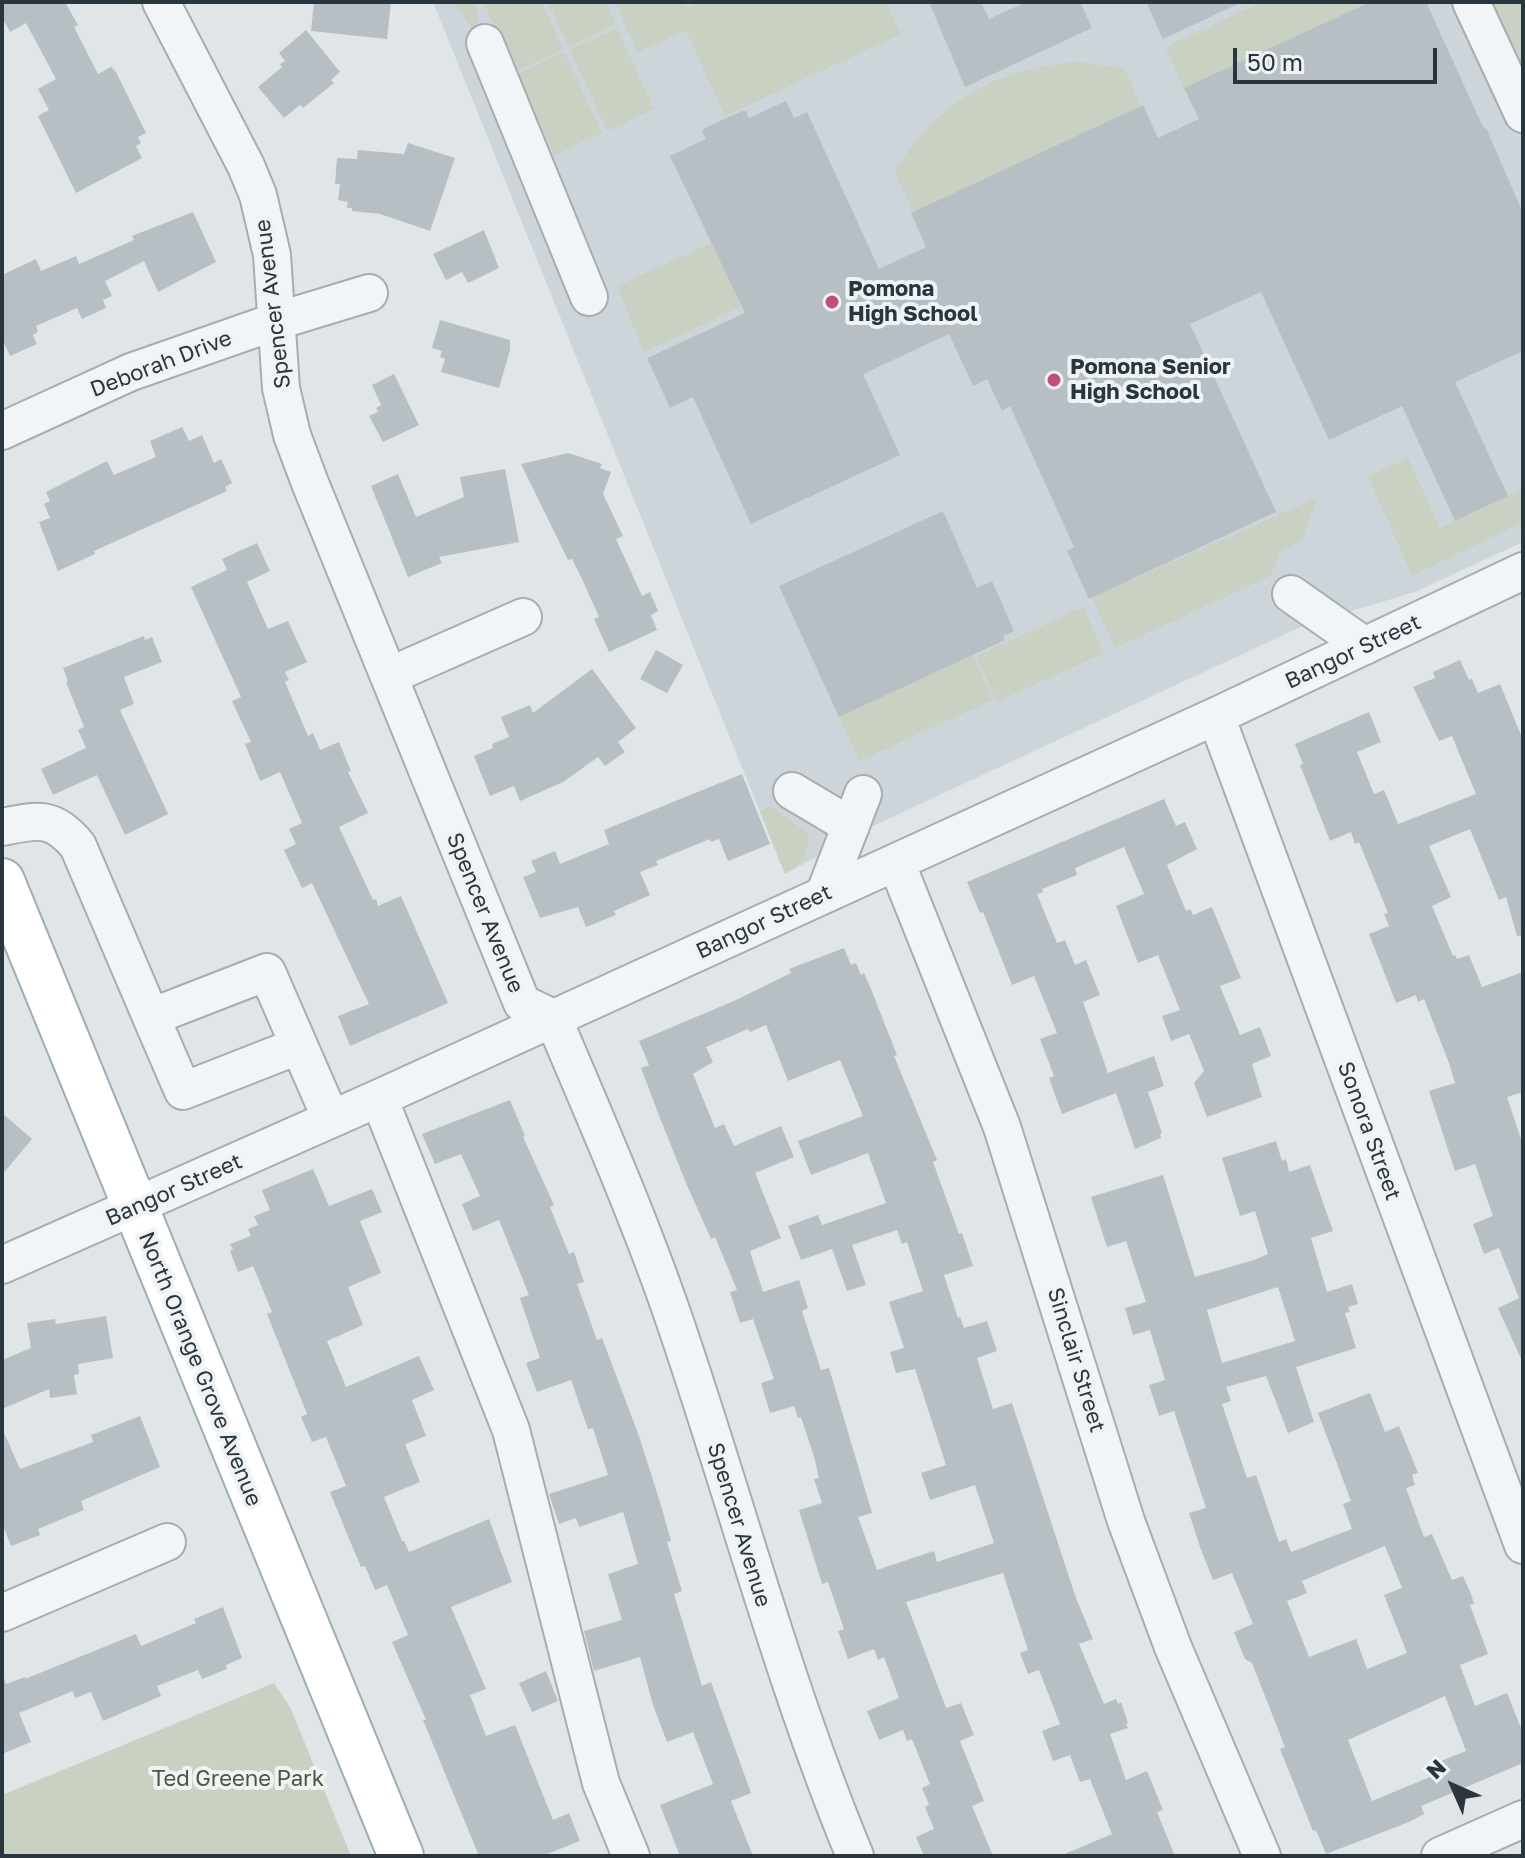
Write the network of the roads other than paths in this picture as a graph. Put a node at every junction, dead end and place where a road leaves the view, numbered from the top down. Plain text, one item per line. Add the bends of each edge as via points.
1 (1471, 2) edge
2 (173, 6) edge
3 (485, 43) dead end
4 (1523, 114) edge
5 (369, 293) dead end
6 (589, 297) dead end
7 (277, 321) junction
8 (2, 431) edge
9 (1523, 571) edge
10 (1291, 594) dead end
11 (523, 617) dead end
12 (1365, 646) junction
13 (389, 676) junction
14 (1216, 716) junction
15 (792, 791) dead end
16 (2, 827) edge
17 (896, 862) junction
18 (2, 881) edge
19 (824, 895) junction
20 (151, 1017) junction
21 (553, 1018) junction
22 (298, 1046) junction
23 (379, 1098) junction
24 (331, 1119) junction
25 (134, 1208) junction
26 (2, 1265) edge
27 (167, 1542) dead end
28 (1523, 1545) edge
29 (2, 1613) edge
30 (1523, 1819) edge
31 (401, 1856) edge
32 (631, 1856) edge
33 (855, 1856) edge
34 (1262, 1856) edge
35 (1440, 1856) edge

1 - 4 street
2 - 7 street, Spencer Avenue via 258,195 272,255
3 - 6 street
5 - 7 street, Deborah Drive
7 - 8 street, Deborah Drive via 131,372
7 - 13 street, Spencer Avenue via 281,388 292,435
9 - 12 street, Bangor Street
10 - 12 street
11 - 13 street
12 - 14 street, Bangor Street
13 - 21 street, Spencer Avenue via 522,1003
14 - 17 street, Bangor Street
14 - 28 street, Sonora Street
15 - 19 street via 857,810
16 - 20 street via 48,822 66,831 78,846
17 - 19 street, Bangor Street
17 - 34 street, Sinclair Street via 1002,1127 1142,1563
18 - 25 main road, North Orange Grove Avenue
19 - 21 street, Bangor Street
20 - 22 street via 183,1091
20 - 22 street via 267,972
21 - 23 street, Bangor Street
21 - 33 street, Spencer Avenue via 673,1316 773,1635
22 - 24 street
23 - 24 street, Bangor Street
23 - 32 street via 511,1430 601,1783
24 - 25 street, Bangor Street
25 - 26 street, Bangor Street
25 - 31 main road, North Orange Grove Avenue
27 - 29 street
30 - 35 street

